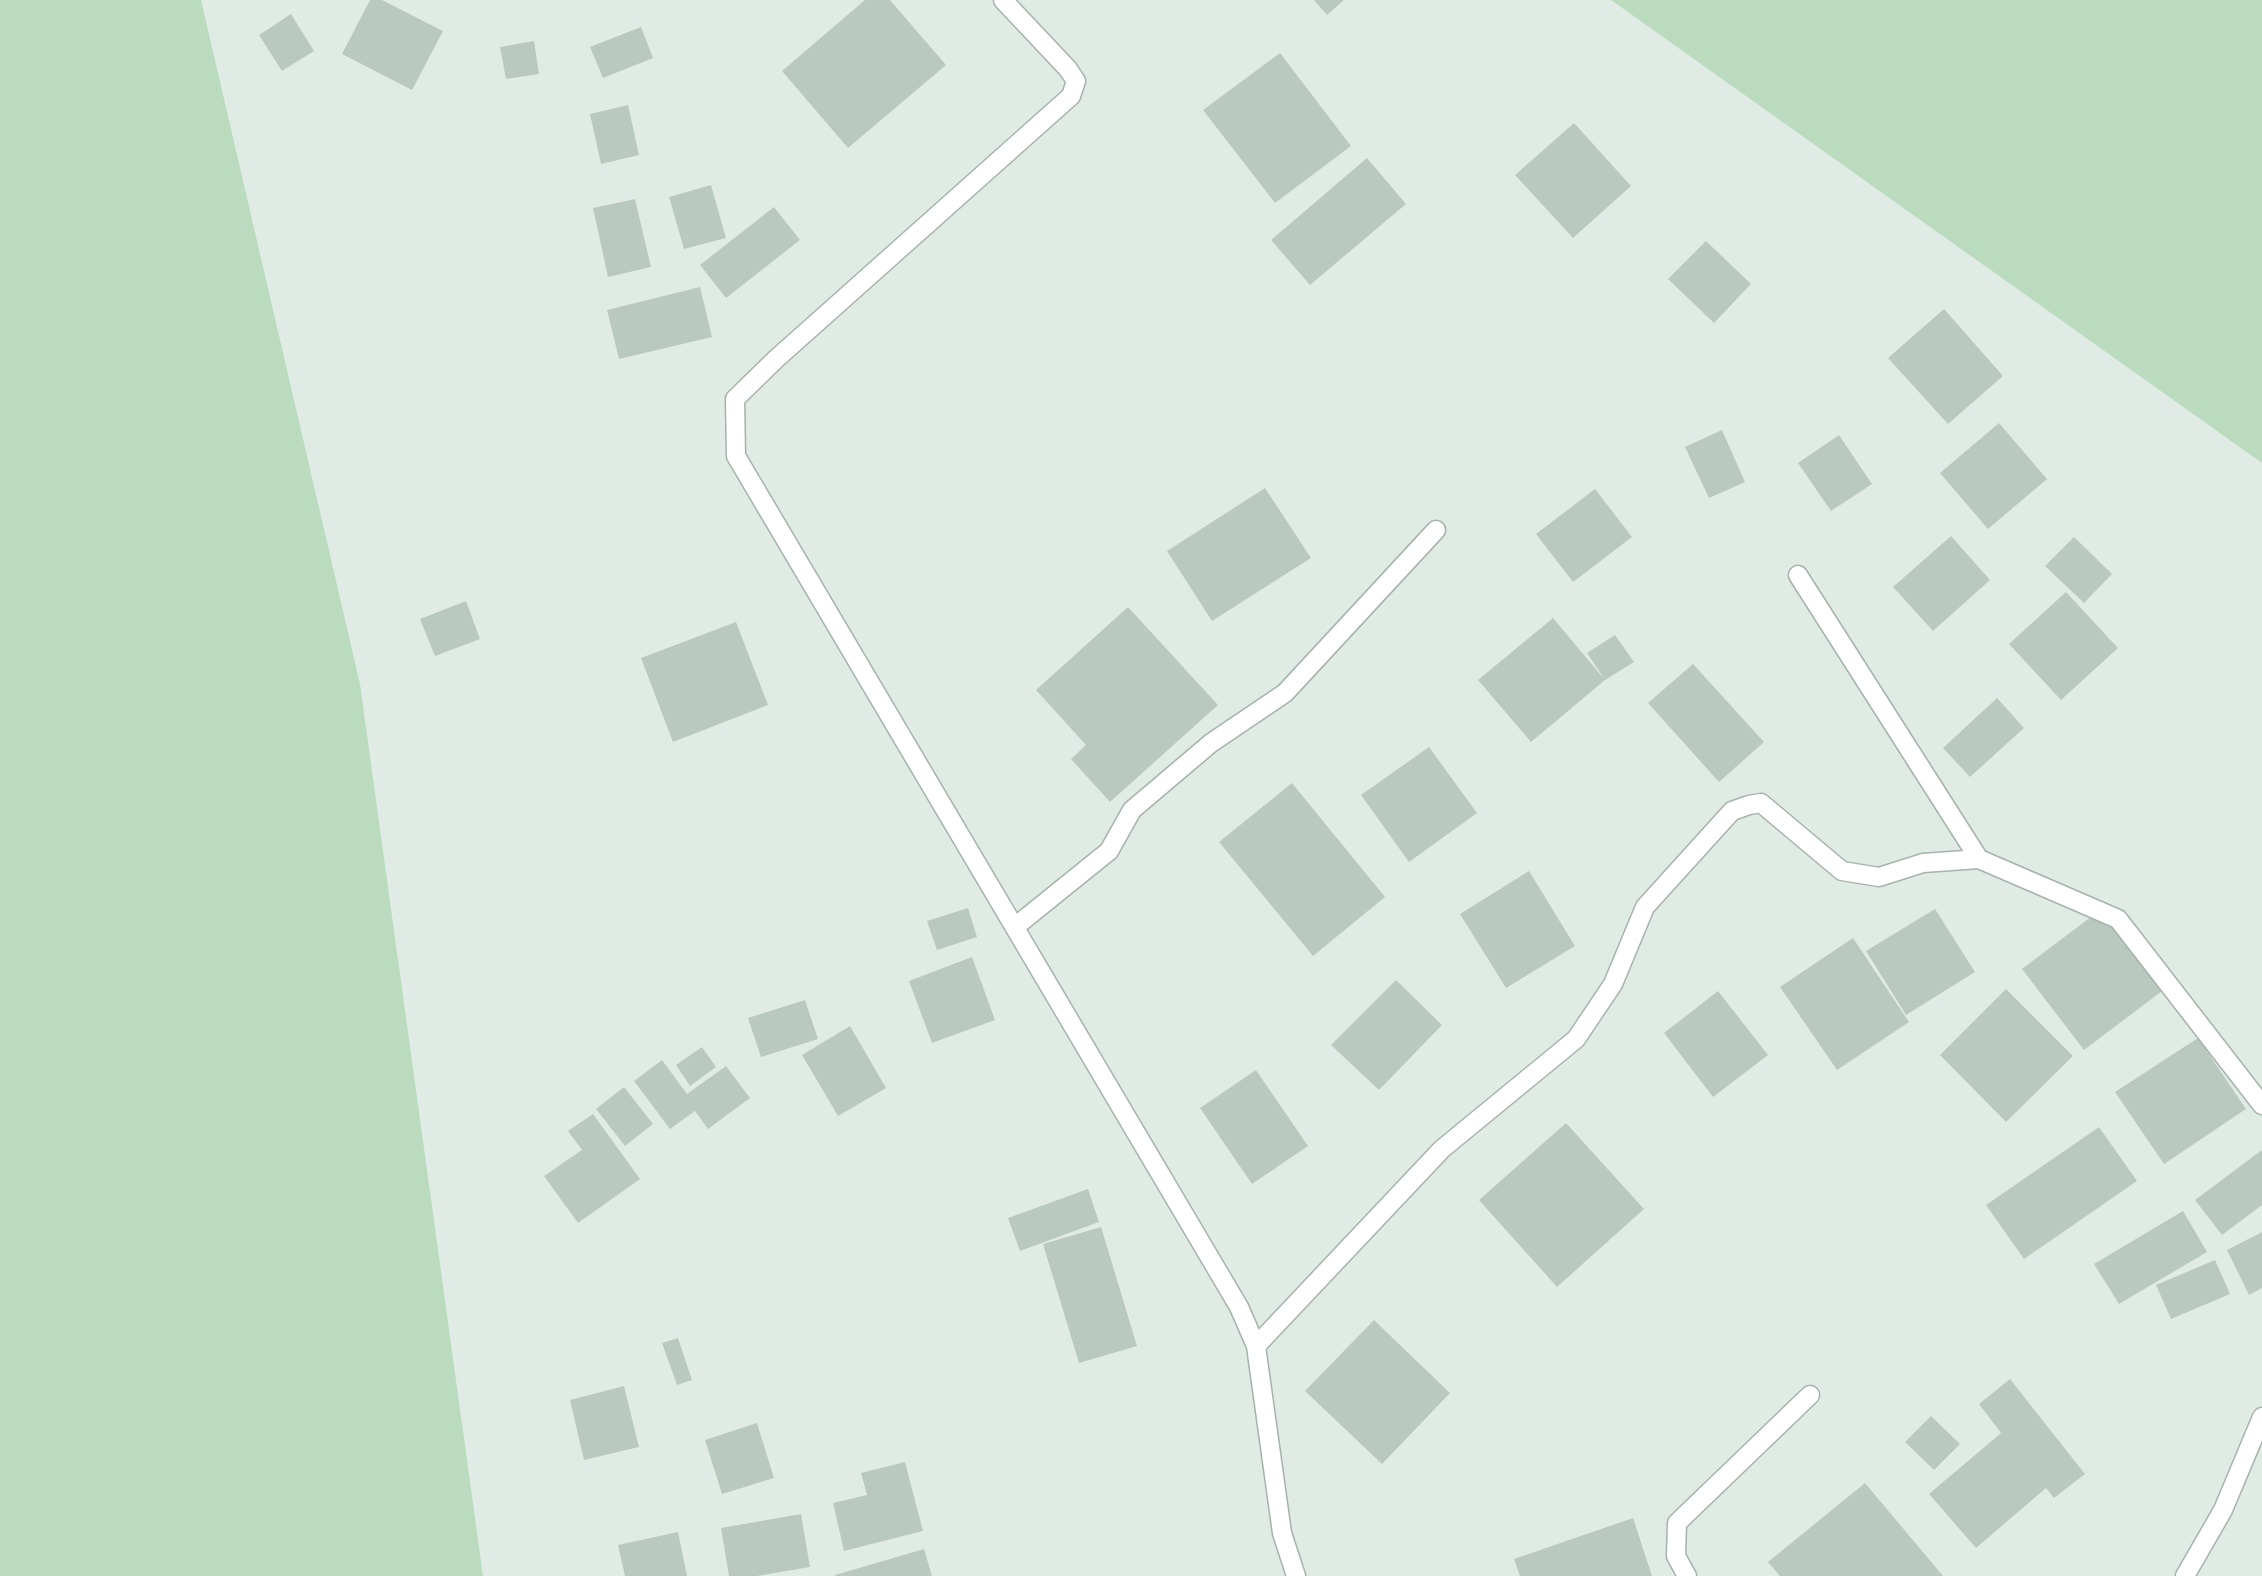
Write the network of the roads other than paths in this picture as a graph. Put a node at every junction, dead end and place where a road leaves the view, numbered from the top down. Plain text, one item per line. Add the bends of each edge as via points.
1 (1003, 0) edge
2 (1436, 530) dead end
3 (1798, 575) dead end
4 (1979, 859) junction
5 (1016, 926) junction
6 (2262, 1105) edge
7 (1256, 1346) junction
8 (1810, 1395) dead end
9 (2262, 1417) edge
10 (1296, 1576) edge
11 (1687, 1576) edge
12 (2185, 1576) edge

1 - 5 street via 1068,69 1076,81 1071,96 735,399 736,456
2 - 5 street via 1285,693 1210,743 1132,810 1109,851
3 - 4 street
4 - 6 street via 2118,919
4 - 7 street via 1923,863 1879,877 1842,872 1761,803 1732,812 1645,907 1613,984 1576,1040 1442,1149
5 - 7 street via 1239,1307
7 - 10 street via 1282,1533
8 - 11 street via 1677,1524 1676,1556
9 - 12 street via 2223,1510

